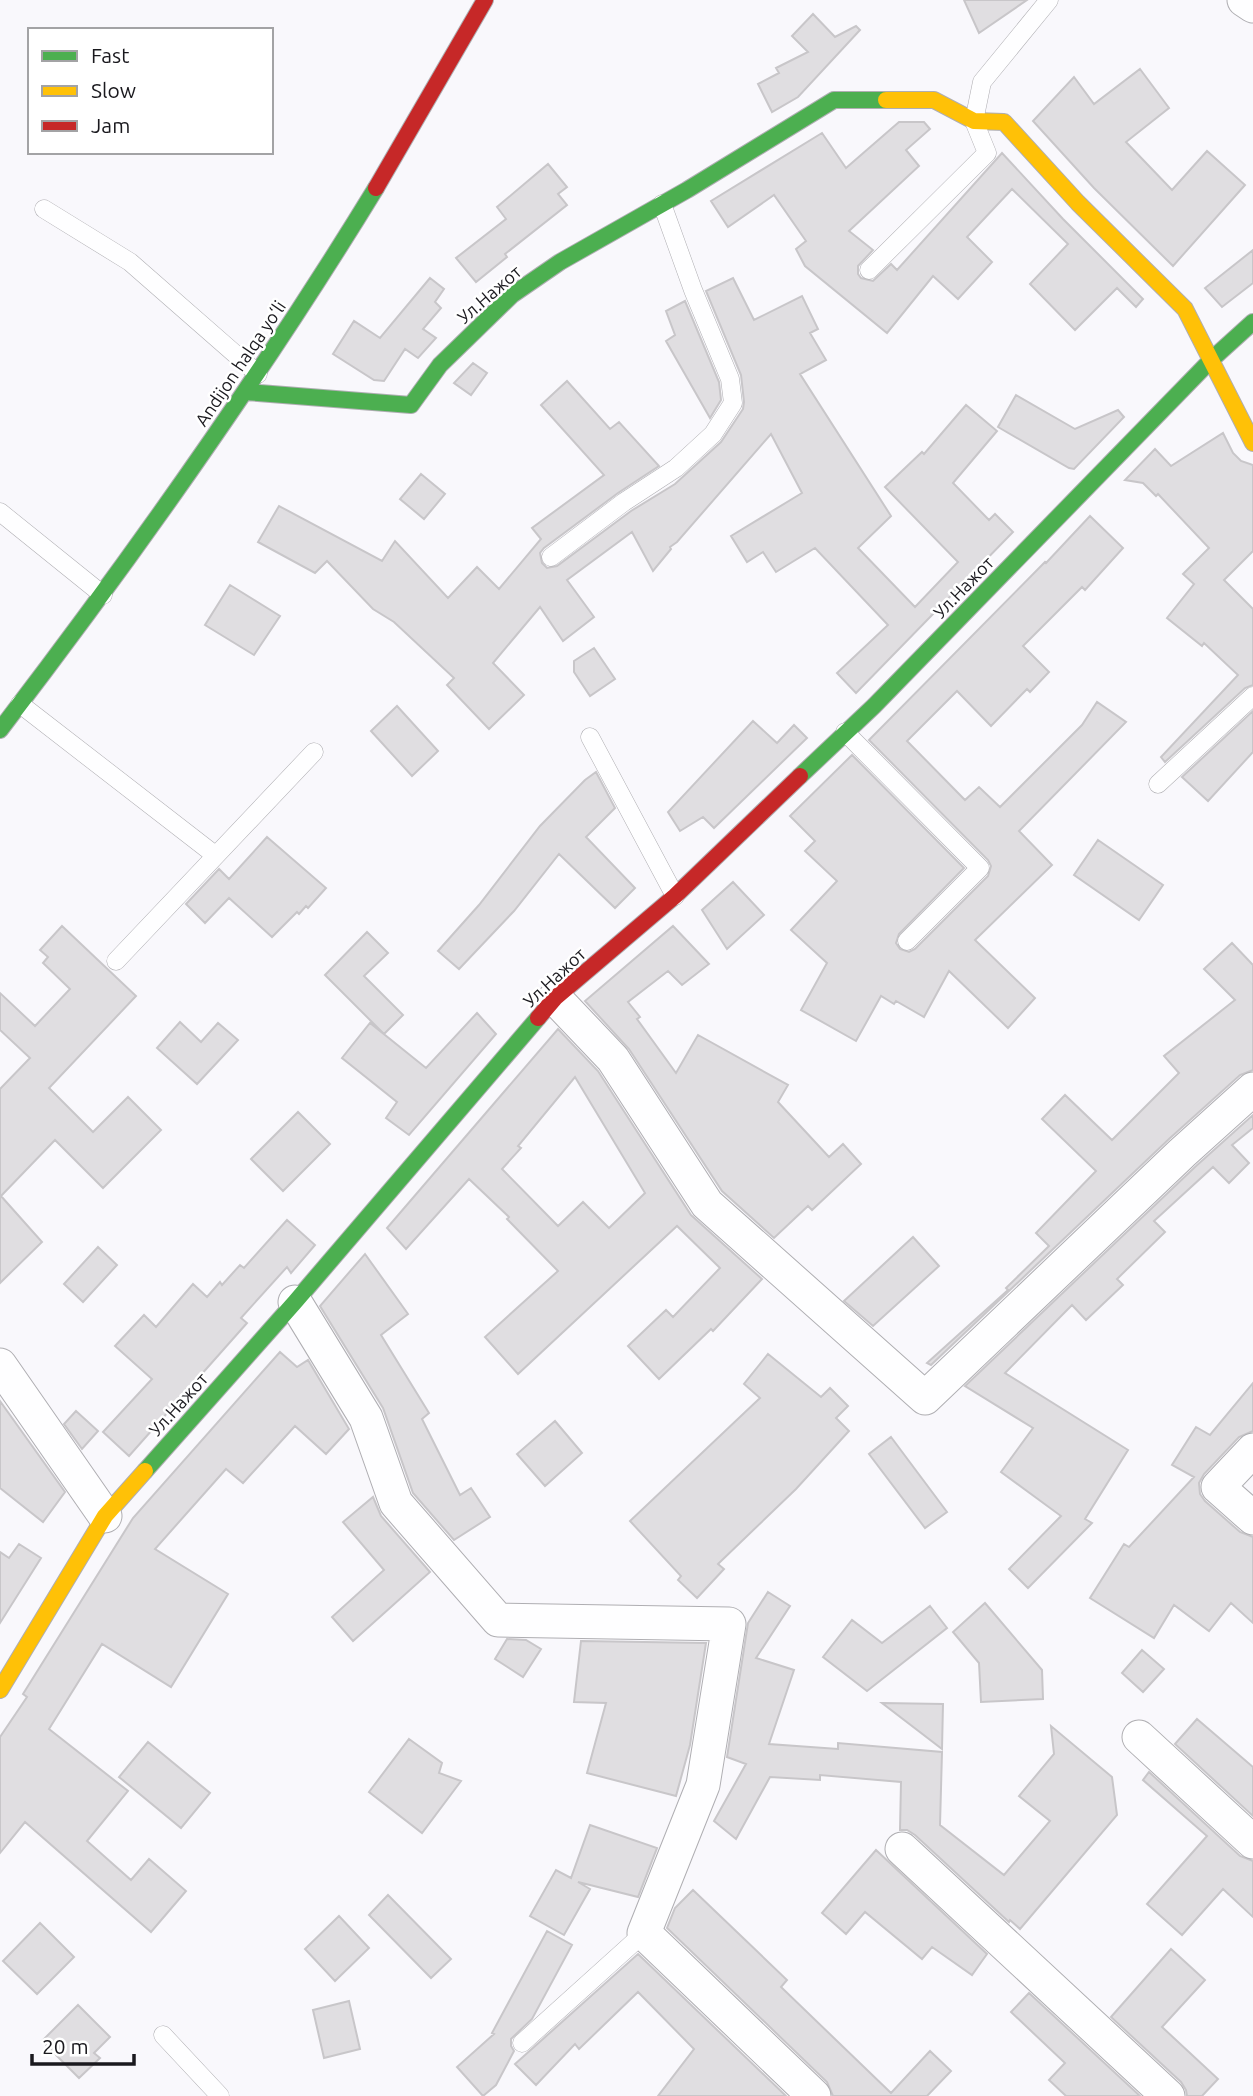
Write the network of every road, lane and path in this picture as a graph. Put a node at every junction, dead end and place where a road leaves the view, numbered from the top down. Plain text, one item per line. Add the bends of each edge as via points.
1 (485, 0) edge
2 (1049, 0) edge
3 (1244, 0) edge
4 (1253, 6) edge
5 (974, 121) junction
6 (662, 204) junction
7 (44, 209) dead end
8 (869, 270) dead end
9 (1253, 321) edge
10 (1211, 359) junction
11 (258, 374) junction
12 (246, 392) junction
13 (1253, 443) edge
14 (0, 512) edge
15 (551, 557) dead end
16 (103, 595) junction
17 (1253, 696) edge
18 (20, 704) junction
19 (0, 730) edge
20 (845, 732) junction
21 (590, 737) dead end
22 (314, 752) dead end
23 (1158, 784) dead end
24 (215, 855) junction
25 (676, 896) junction
26 (907, 941) dead end
27 (116, 961) dead end
28 (555, 998) junction
29 (1253, 1089) edge
30 (295, 1302) junction
31 (0, 1366) edge
32 (1253, 1450) edge
33 (104, 1516) junction
34 (1253, 1518) edge
35 (0, 1690) edge
36 (1139, 1737) dead end
37 (1253, 1842) edge
38 (902, 1849) dead end
39 (644, 1933) junction
40 (163, 2035) dead end
41 (522, 2043) dead end
42 (219, 2096) edge
43 (814, 2096) edge
44 (1168, 2096) edge

1 - 11 main road, Andijon halqa yo‘li via 375,190
2 - 5 lane via 982,82
3 - 4 street
5 - 6 main road, Ул.Нажот via 934,100 834,100
5 - 8 lane via 987,153
5 - 10 main road, Ул.Нажот via 1004,122 1185,309
6 - 12 main road, Ул.Нажот via 512,295 440,365 411,405
6 - 15 lane via 730,379 733,403 713,434 676,468
7 - 11 lane via 130,262
9 - 10 main road, Ул.Нажот
10 - 13 main road
10 - 20 main road, Ул.Нажот
11 - 12 main road, Andijon halqa yo‘li
12 - 16 main road, Andijon halqa yo‘li
14 - 16 lane
16 - 18 main road, Andijon halqa yo‘li
17 - 23 lane
18 - 19 main road, Andijon halqa yo‘li
18 - 24 lane
20 - 25 main road, Ул.Нажот
20 - 26 lane via 980,868
21 - 25 lane
22 - 24 lane
24 - 27 lane
25 - 28 main road, Ул.Нажот
28 - 29 street via 613,1059 707,1204 925,1398
28 - 30 main road, Ул.Нажот
30 - 33 main road, Ул.Нажот
30 - 39 street via 366,1418 396,1503 498,1620 729,1624 704,1785
31 - 33 street
32 - 34 street via 1218,1487
33 - 35 main road, Ул.Нажот
36 - 37 street
38 - 44 street
39 - 41 lane
39 - 43 street
40 - 42 lane

